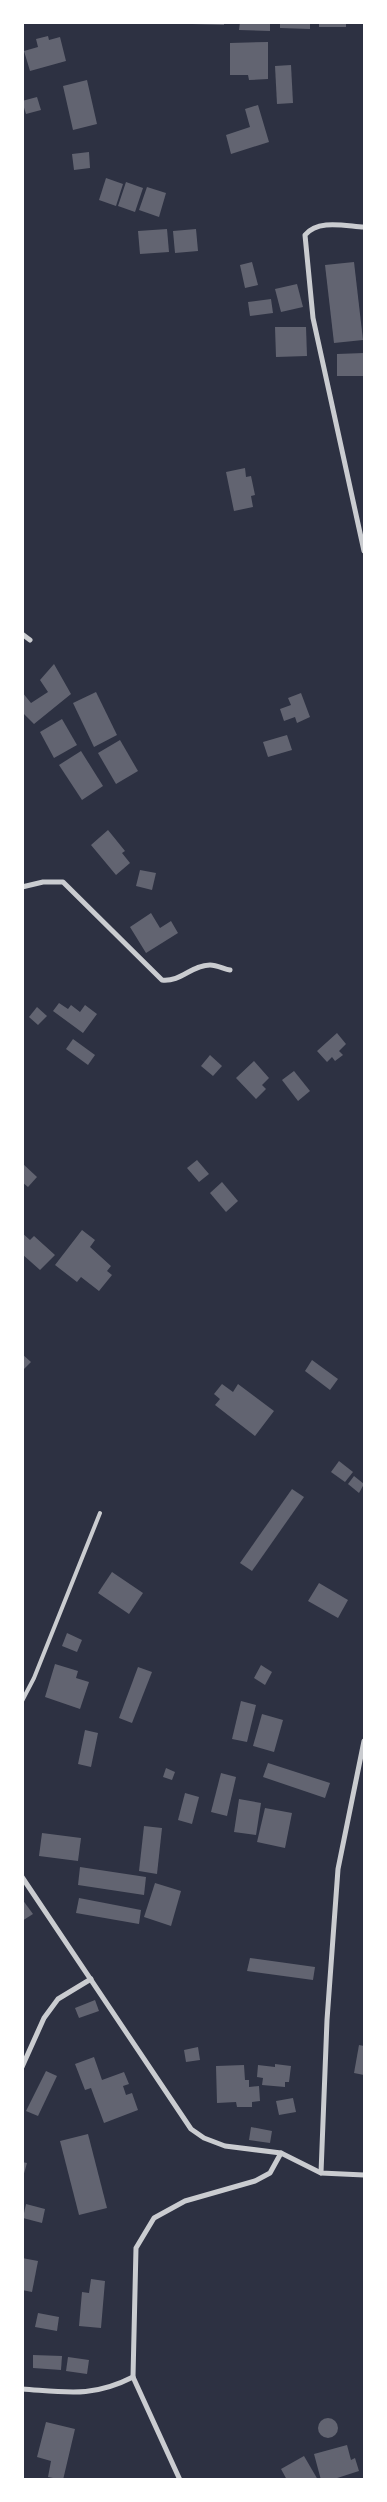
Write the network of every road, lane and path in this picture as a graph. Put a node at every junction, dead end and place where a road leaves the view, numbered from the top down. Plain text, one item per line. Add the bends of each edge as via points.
1 (364, 227) edge
2 (364, 551) edge
3 (22, 634) edge
4 (30, 640) dead end
5 (22, 887) edge
6 (230, 970) dead end
7 (100, 1513) dead end
8 (22, 1701) edge
9 (364, 1741) edge
10 (22, 1877) edge
11 (90, 1980) junction
12 (22, 2067) edge
13 (281, 2153) junction
14 (321, 2173) junction
15 (364, 2176) edge
16 (132, 2377) junction
17 (22, 2389) edge
18 (180, 2480) edge

1 - 2 street via 318,225 305,235 313,318
3 - 4 street
5 - 6 street via 63,882 162,980 180,978 211,965
7 - 8 lane
9 - 14 street via 338,1869 327,2020
10 - 11 street
11 - 12 street via 58,1999 44,2018
11 - 13 street via 191,2129 225,2146
13 - 14 street
13 - 16 street via 270,2173 255,2181 185,2201 154,2218 136,2248
14 - 15 street
16 - 17 street via 112,2388 79,2394
16 - 18 street

